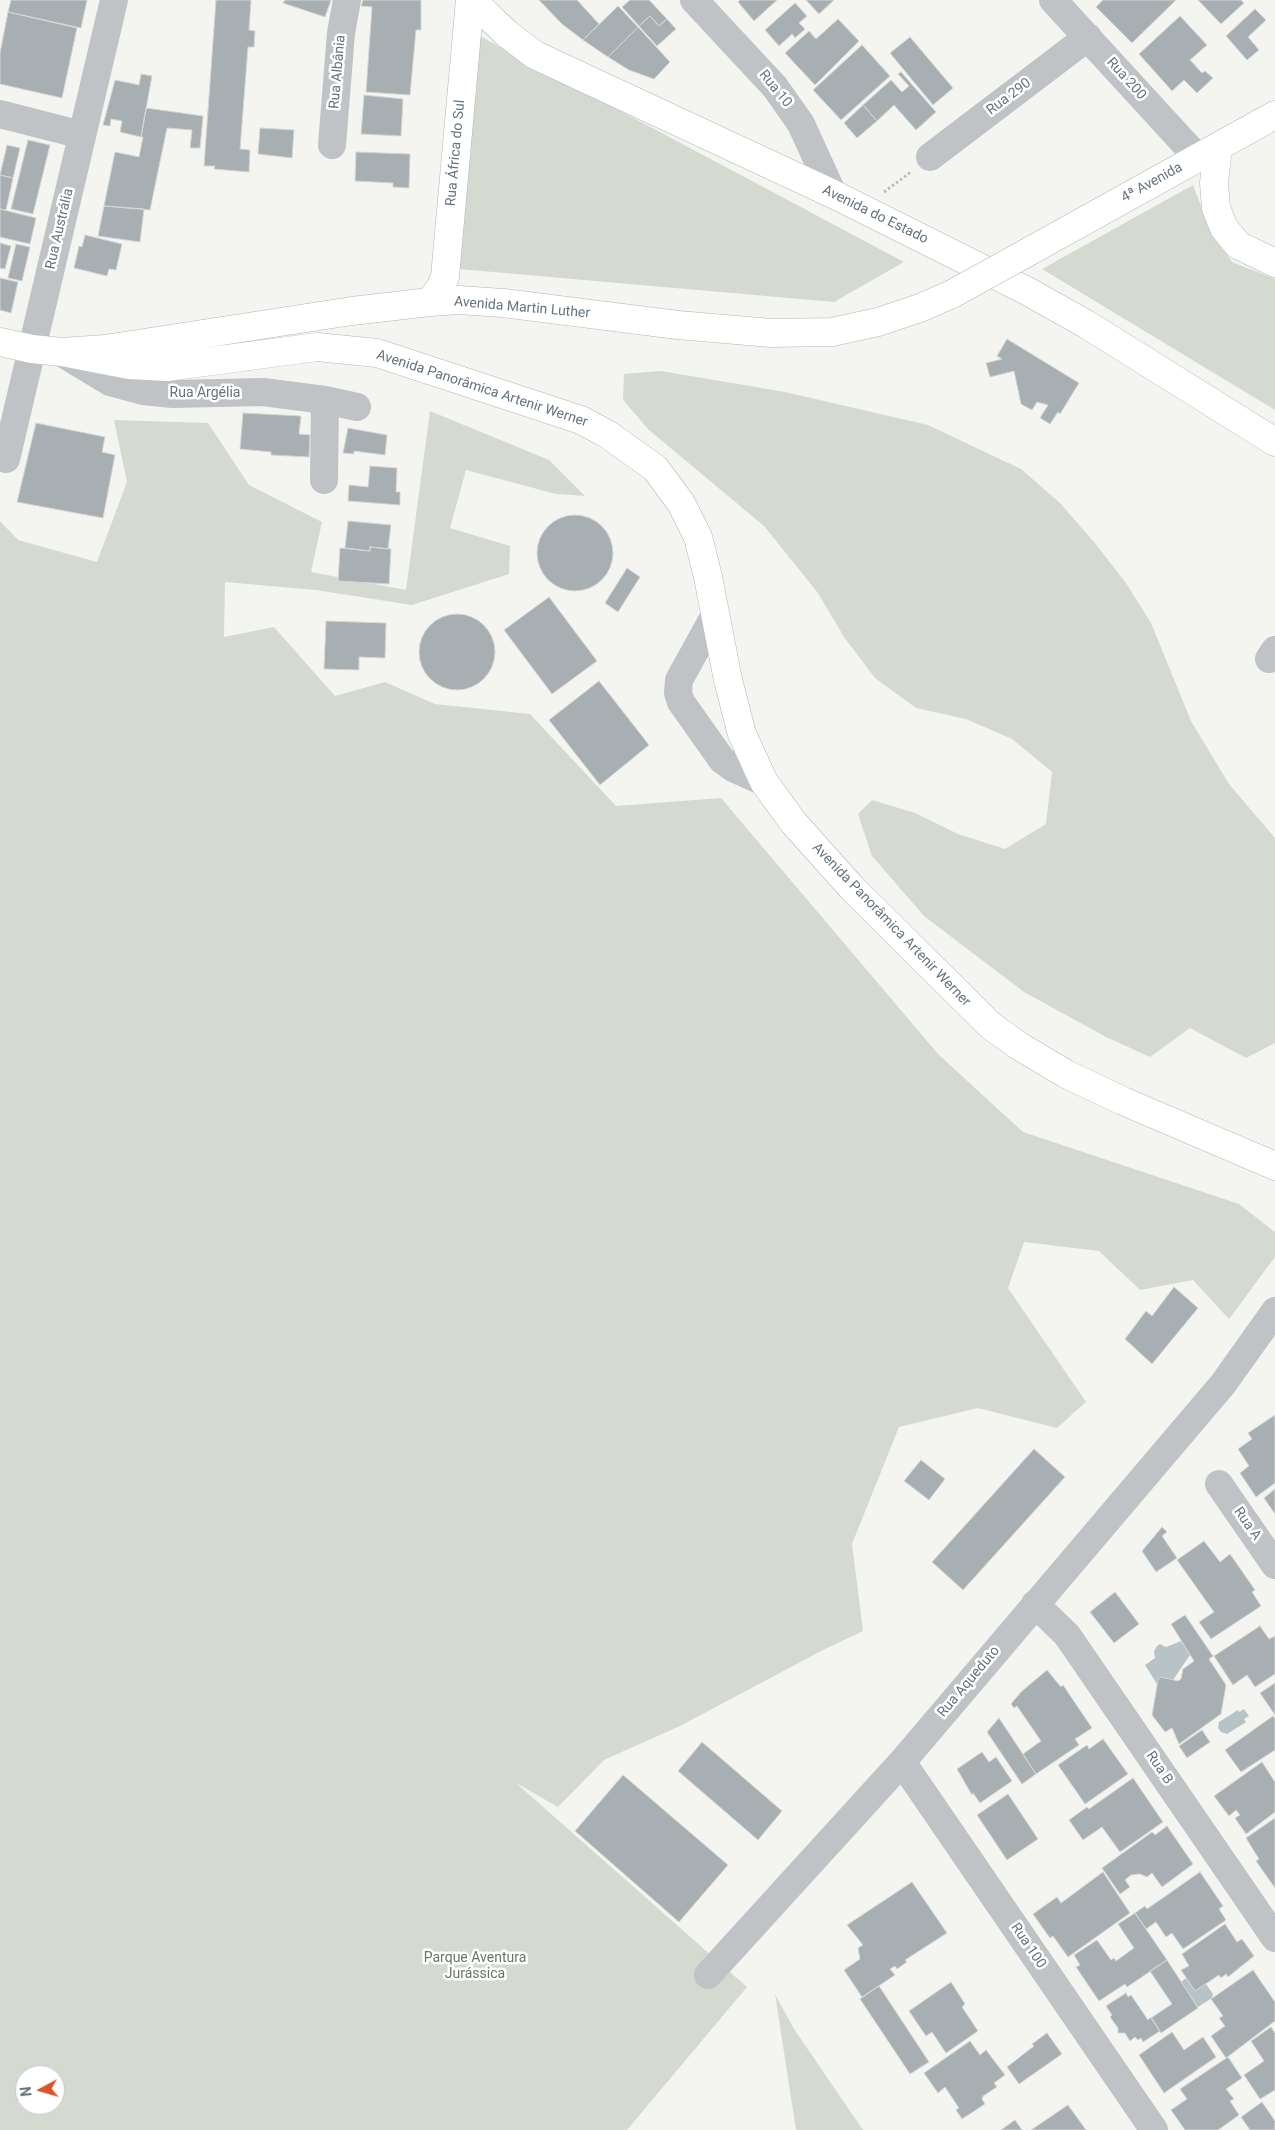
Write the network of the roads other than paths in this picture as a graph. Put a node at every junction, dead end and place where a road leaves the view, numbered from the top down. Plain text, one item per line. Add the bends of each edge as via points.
1 (114, 0) edge
2 (347, 0) edge
3 (471, 0) edge
4 (694, 0) edge
5 (1053, 0) edge
6 (1088, 37) junction
7 (0, 114) edge
8 (1275, 115) edge
9 (82, 135) junction
10 (332, 145) dead end
11 (1208, 152) junction
12 (930, 157) road end
13 (833, 194) junction
14 (1275, 262) edge
15 (952, 294) joint
16 (430, 302) junction
17 (0, 342) edge
18 (32, 349) junction
19 (62, 352) junction
20 (325, 400) junction
21 (357, 407) dead end
22 (1275, 442) edge
23 (6, 459) dead end
24 (324, 480) dead end
25 (715, 615) junction
26 (764, 782) junction
27 (1275, 1166) edge
28 (1275, 1311) edge
29 (1275, 1343) edge
30 (1223, 1384) junction
31 (1219, 1484) dead end
32 (1275, 1565) edge
33 (1035, 1604) junction
34 (902, 1762) junction
35 (1275, 1938) edge
36 (708, 1975) dead end
37 (1154, 2130) edge

1 - 9 street, Rua Austrália
2 - 10 street, Rua Albânia via 341,33
3 - 13 main road, Avenida do Estado via 535,55
3 - 16 main road, Rua África do Sul via 445,277
4 - 13 street, Rua 10 via 775,87 801,124
5 - 6 street, Rua 200
6 - 11 street, Rua 200
6 - 12 street, Rua 290
7 - 9 street
8 - 11 main road, 4ª Avenida
9 - 18 street, Rua Austrália
11 - 14 main road via 1216,208 1224,228 1238,245
11 - 15 main road, 4ª Avenida, bridge
13 - 22 main road, Avenida do Estado via 1094,329
15 - 16 main road, Avenida Martin Luther via 878,322 832,332 780,333 678,325 503,303
16 - 19 main road, Avenida Martin Luther via 105,349
17 - 18 main road, Avenida Martin Luther
18 - 19 main road, Avenida Martin Luther
18 - 23 street, Rua Austrália
19 - 20 street, Rua Argélia via 110,382 143,391 173,394 263,392
19 - 25 main road, Avenida Panorâmica Artenir Werner via 130,365 167,367 317,347 377,353 581,420 655,468 681,503 698,537
20 - 21 street, Rua Argélia
20 - 24 street
25 - 26 main road, Avenida Panorâmica Artenir Werner via 742,734
25 - 26 street via 680,680 680,702 722,760
26 - 27 main road, Avenida Panorâmica Artenir Werner via 793,822 852,888 991,1026 1074,1078
28 - 30 street, Rua Aqueduto
29 - 30 street, Rua Aqueduto
30 - 33 street, Rua Aqueduto
31 - 32 street, Rua A
33 - 34 street, Rua Aqueduto
33 - 35 street, Rua B via 1067,1635
34 - 36 street, Rua Aqueduto
34 - 37 street, Rua 100

